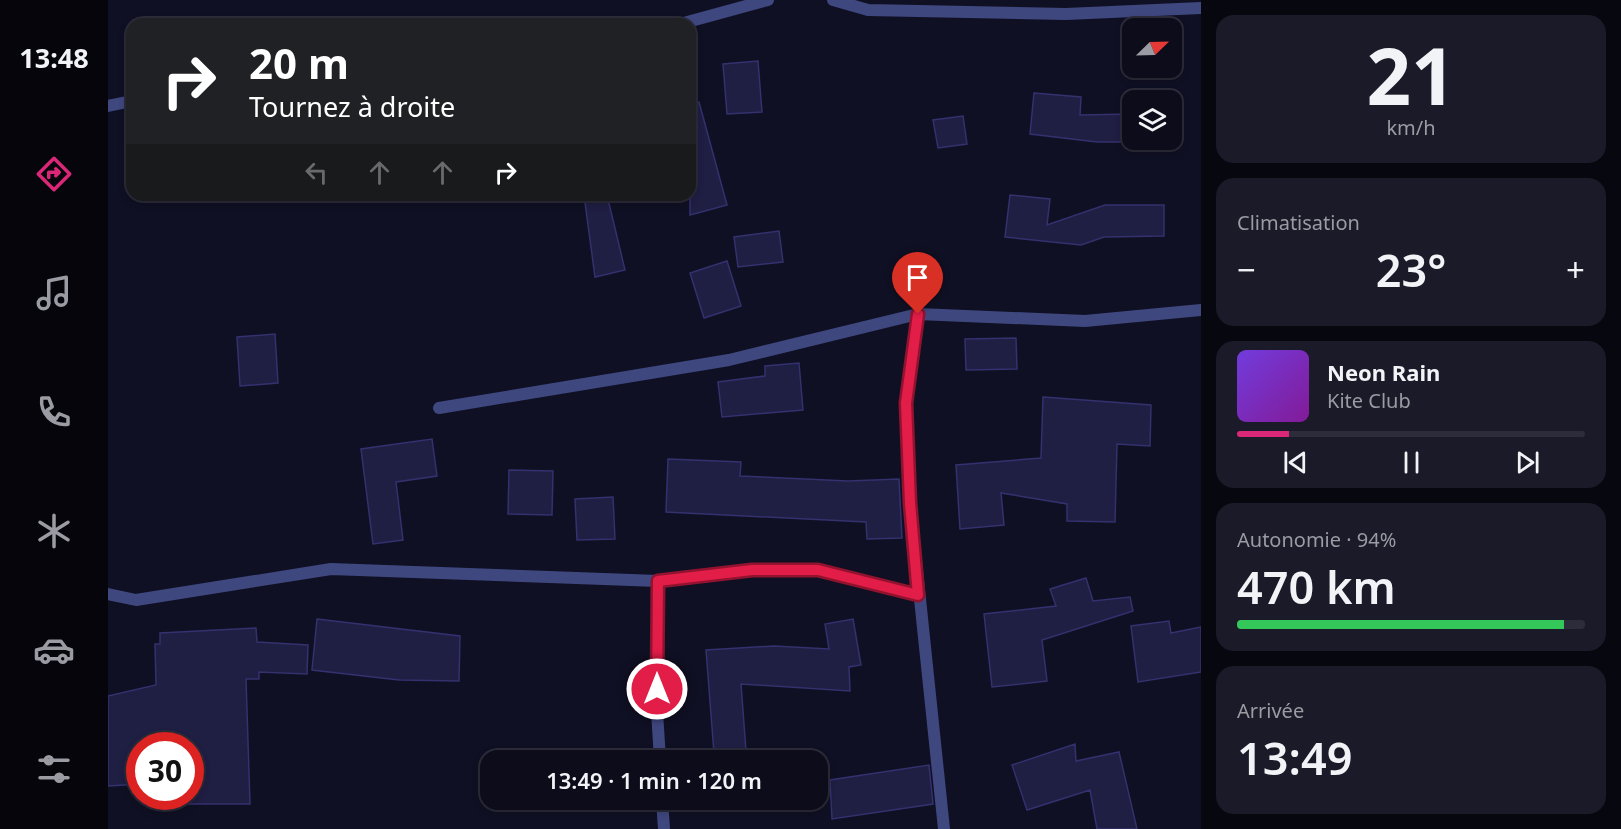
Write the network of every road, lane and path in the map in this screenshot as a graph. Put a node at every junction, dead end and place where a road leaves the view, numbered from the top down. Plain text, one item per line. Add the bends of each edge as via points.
1 (768, 0) edge
2 (832, 0) edge
3 (868, 5) edge
4 (1201, 8) edge
5 (696, 20) edge
6 (126, 102) edge
7 (108, 106) edge
8 (1201, 310) edge
9 (918, 314) junction
10 (439, 408) dead end
11 (658, 581) junction
12 (108, 594) edge
13 (918, 595) junction
14 (659, 750) edge
15 (663, 810) edge
16 (664, 829) edge
17 (944, 829) edge

1 - 5 street
2 - 3 street
3 - 4 street via 1066,14
6 - 7 street
8 - 9 street via 1085,321
9 - 10 street via 729,360
9 - 13 street via 906,403
11 - 12 street via 331,569 136,600
11 - 13 street via 752,570 818,570
11 - 14 street
13 - 17 street
15 - 16 street

